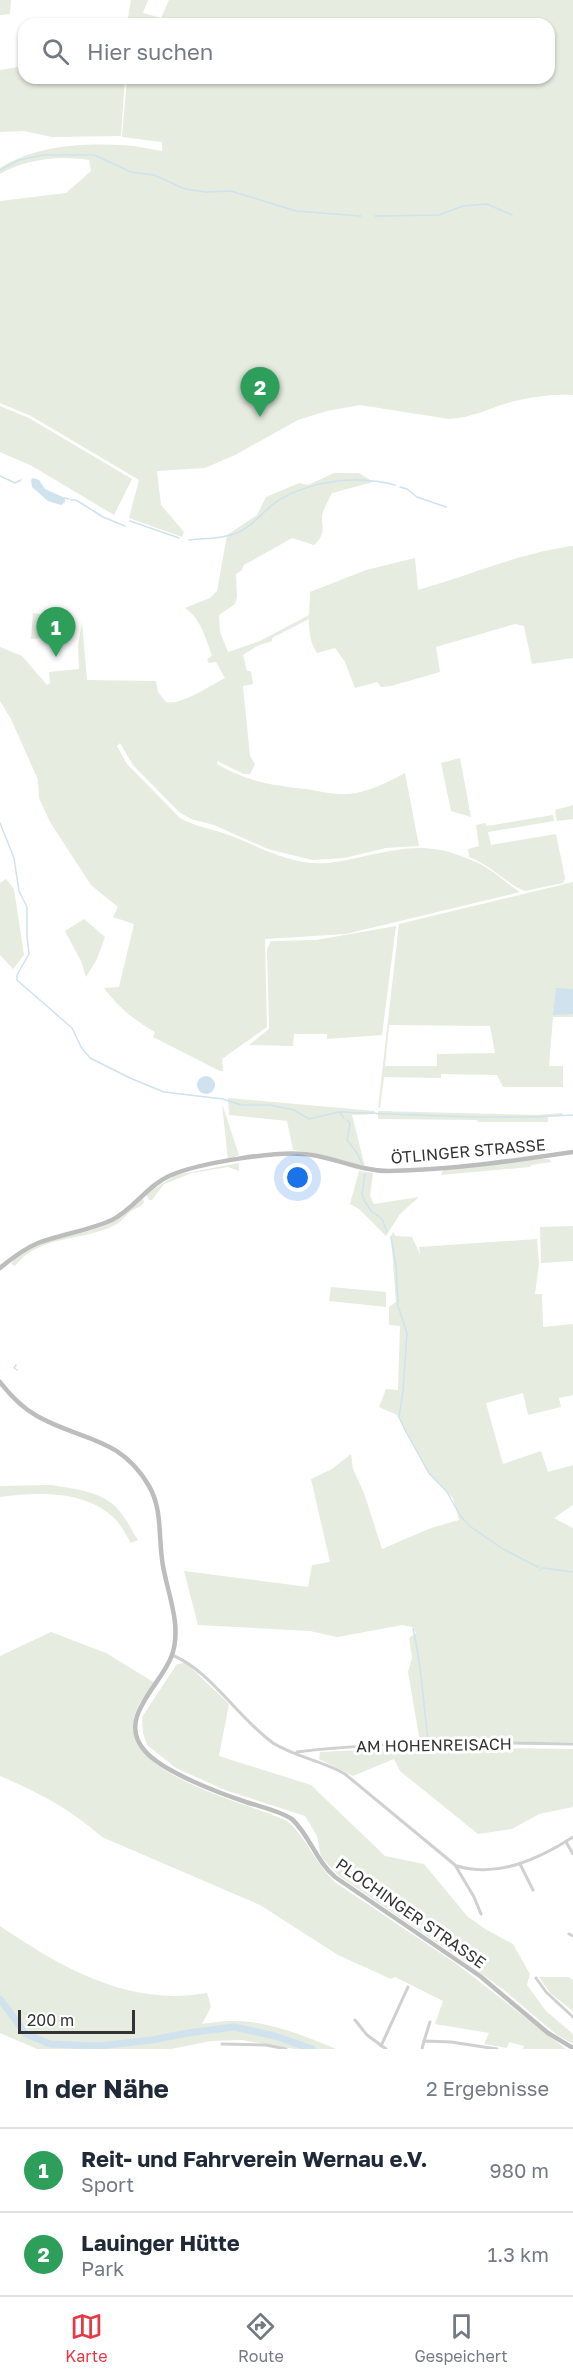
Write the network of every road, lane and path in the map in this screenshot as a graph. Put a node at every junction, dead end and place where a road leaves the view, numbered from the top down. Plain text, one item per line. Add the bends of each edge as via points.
1 (573, 1152) edge
2 (0, 1268) edge
3 (0, 1382) edge
4 (172, 1655) junction
5 (573, 1744) edge
6 (295, 1752) junction
7 (573, 1837) edge
8 (566, 1842) junction
9 (573, 1854) edge
10 (520, 1863) junction
11 (455, 1865) junction
12 (532, 1890) dead end
13 (481, 1914) dead end
14 (536, 1978) dead end
15 (408, 1987) dead end
16 (573, 2016) edge
17 (355, 2020) dead end
18 (430, 2022) dead end
19 (424, 2041) junction
20 (222, 2044) dead end
21 (381, 2046) junction
22 (573, 2048) edge
23 (286, 2049) edge
24 (386, 2049) edge
25 (422, 2049) edge
26 (496, 2049) edge

1 - 2 main road, ÖTLINGER STRASSE via 477,1165 386,1171 301,1153 270,1154 200,1167 159,1182 115,1218 40,1242
3 - 4 main road, PLOCHINGER STRASSE via 35,1415 112,1447 131,1462 151,1488 159,1519 162,1565 174,1612
4 - 6 street via 191,1664 272,1742
4 - 22 main road, PLOCHINGER STRASSE via 135,1720 138,1741 145,1752 197,1782 292,1819 334,1877 480,1976
5 - 6 street, AM HOHENREISACH via 429,1744
6 - 11 street via 345,1774
7 - 8 street
8 - 9 street
8 - 10 street
10 - 11 street via 496,1870
10 - 12 street
11 - 13 street
14 - 16 street
15 - 21 street
17 - 21 street
18 - 19 street
19 - 25 street
19 - 26 street
20 - 23 street
21 - 24 street

